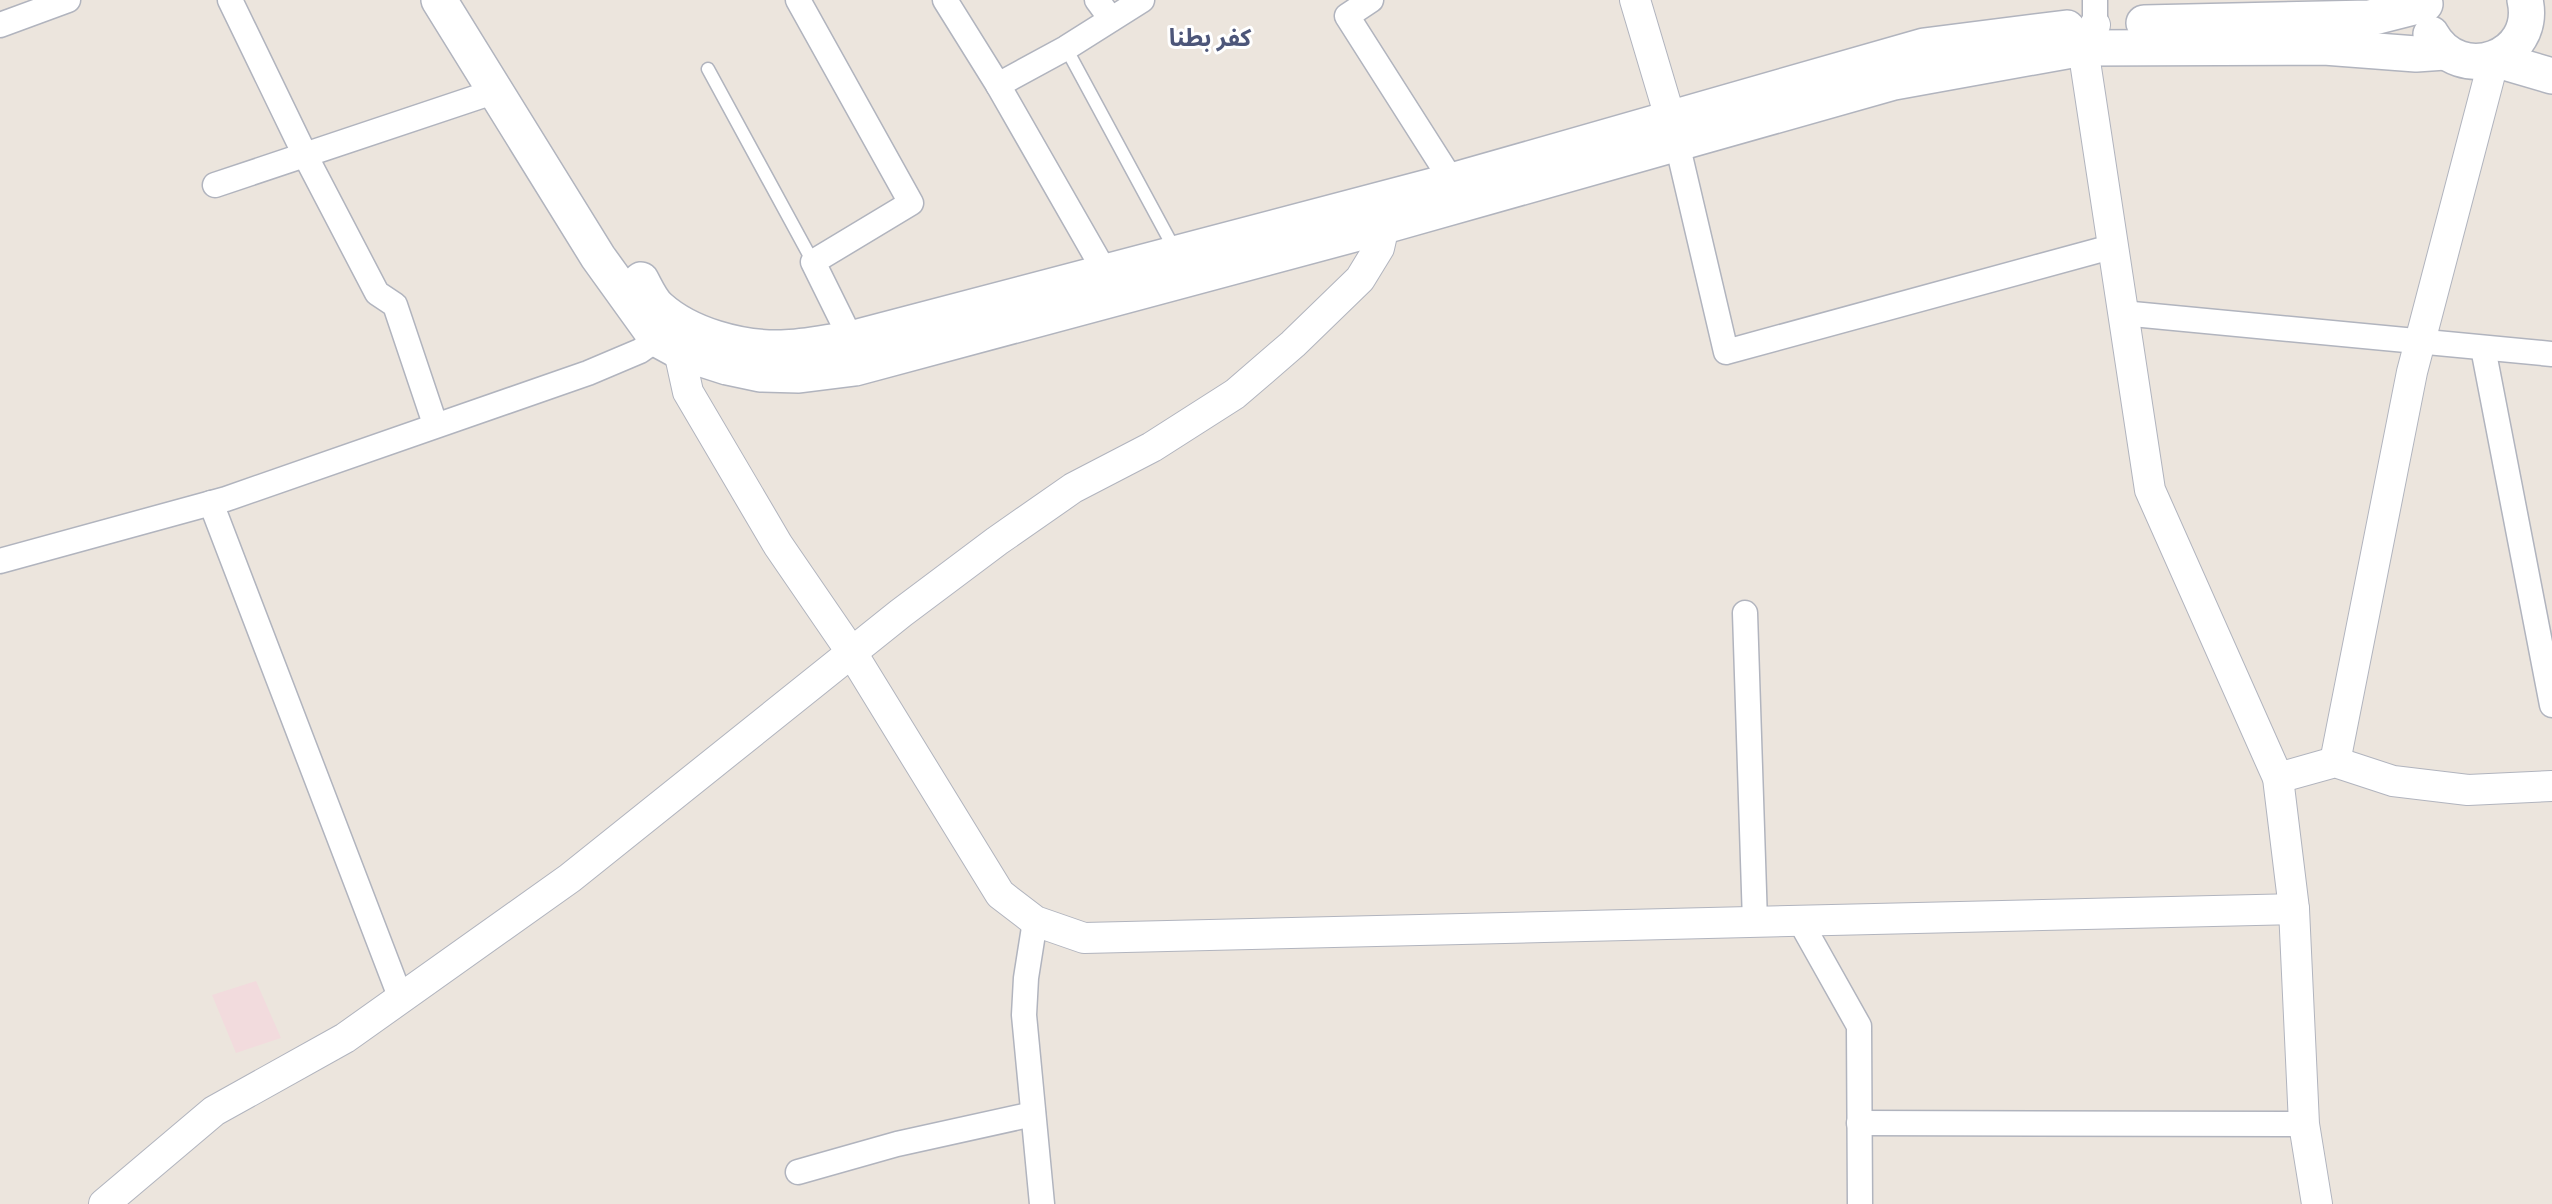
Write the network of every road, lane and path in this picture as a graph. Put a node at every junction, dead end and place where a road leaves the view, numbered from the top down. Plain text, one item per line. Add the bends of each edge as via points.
1 (68, 0) edge
2 (230, 0) edge
3 (439, 0) edge
4 (467, 0) edge
5 (798, 0) edge
6 (945, 0) edge
7 (1142, 0) edge
8 (1371, 0) edge
9 (1635, 0) edge
10 (2426, 2) edge
11 (2533, 7) edge
12 (1104, 10) edge
13 (2091, 24) edge
14 (0, 25) edge
15 (1066, 48) junction
16 (2445, 52) junction
17 (2494, 59) junction
18 (708, 69) dead end
19 (2552, 76) edge
20 (998, 85) junction
21 (496, 91) junction
22 (1674, 131) junction
23 (306, 155) junction
24 (1452, 181) junction
25 (215, 185) dead end
26 (1384, 226) junction
27 (2111, 247) junction
28 (1177, 254) junction
29 (813, 262) junction
30 (1105, 272) junction
31 (2122, 313) junction
32 (851, 339) junction
33 (2420, 343) junction
34 (668, 345) junction
35 (2483, 348) junction
36 (2552, 354) edge
37 (436, 424) junction
38 (211, 503) junction
39 (0, 561) edge
40 (1745, 613) dead end
41 (852, 653) junction
42 (2552, 705) edge
43 (2335, 762) junction
44 (2278, 778) junction
45 (2552, 786) edge
46 (2294, 909) junction
47 (1035, 921) junction
48 (1800, 921) junction
49 (1755, 922) junction
50 (401, 999) junction
51 (1033, 1114) junction
52 (1859, 1123) junction
53 (2304, 1124) junction
54 (798, 1172) dead end
55 (104, 1204) edge
56 (1042, 1204) edge
57 (1860, 1204) edge
58 (2317, 1204) edge

1 - 14 street
2 - 23 street
3 - 21 main road
4 - 32 main road via 657,306 708,335 755,346 781,348
5 - 29 street via 911,203
6 - 20 street
7 - 12 street
8 - 24 street via 1347,16
9 - 22 street
10 - 13 main road via 2371,18 2244,16
10 - 16 main road via 2429,31
11 - 17 main road via 2520,37 2509,51
12 - 15 street
13 - 16 main road via 2324,47
13 - 22 main road via 1894,82
13 - 27 street
15 - 20 street
15 - 28 lane
16 - 17 main road via 2460,60
17 - 19 main road
17 - 33 street
18 - 29 lane
20 - 30 street
21 - 23 street
21 - 34 main road via 598,257
22 - 24 main road
22 - 26 main road
22 - 27 street via 1726,352
23 - 25 street
23 - 37 street via 377,293 395,305
24 - 28 main road
26 - 34 main road via 855,368 760,374
26 - 41 street via 1379,248 1360,279 1236,394 1152,447 1073,488 901,612
27 - 31 street
28 - 30 main road
29 - 32 street
30 - 32 main road
31 - 33 street
31 - 44 street via 2150,490
33 - 35 street
33 - 43 street
34 - 37 street
34 - 41 street via 688,392 778,545
35 - 36 street
35 - 42 street
37 - 38 street
38 - 39 street
38 - 50 street
40 - 49 street
41 - 47 street via 1000,894
41 - 50 street via 570,878
43 - 44 street
43 - 45 street via 2393,781 2468,790
44 - 46 street
46 - 48 street
46 - 53 street
47 - 49 street via 1084,938
47 - 51 street via 1024,1015
48 - 49 street
48 - 52 street via 1858,1026
50 - 55 street via 345,1038 214,1111
51 - 54 street
51 - 56 street
52 - 53 street
52 - 57 street
53 - 58 street

